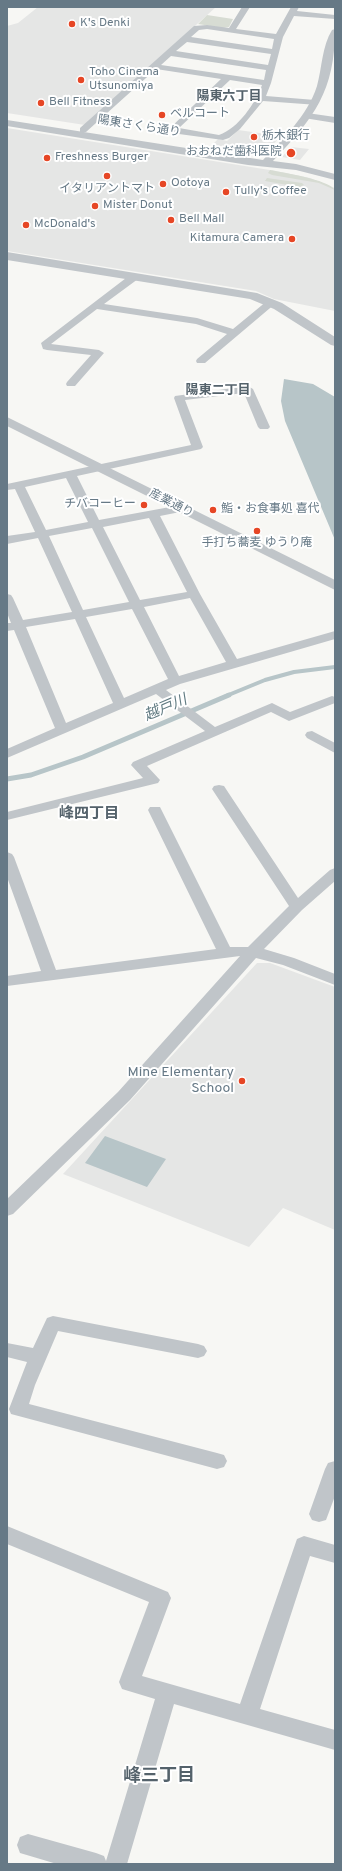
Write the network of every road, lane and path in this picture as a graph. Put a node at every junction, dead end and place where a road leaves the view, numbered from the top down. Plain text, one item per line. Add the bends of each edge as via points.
1 (246, 7) edge
2 (293, 10) edge
3 (335, 17) edge
4 (232, 30) junction
5 (335, 32) edge
6 (279, 37) junction
7 (185, 39) junction
8 (275, 52) junction
9 (170, 53) junction
10 (154, 66) junction
11 (271, 68) junction
12 (227, 78) junction
13 (267, 83) junction
14 (260, 98) junction
15 (315, 103) junction
16 (307, 116) junction
17 (7, 118) edge
18 (335, 120) edge
19 (7, 123) edge
20 (83, 130) junction
21 (266, 163) junction
22 (335, 177) edge
23 (7, 256) edge
24 (134, 277) junction
25 (271, 303) junction
26 (96, 306) junction
27 (235, 333) junction
28 (335, 342) edge
29 (201, 361) dead end
30 (71, 384) dead end
31 (7, 421) edge
32 (264, 427) dead end
33 (99, 468) junction
34 (70, 474) junction
35 (13, 486) edge
36 (181, 509) junction
37 (153, 514) junction
38 (96, 524) junction
39 (42, 534) junction
40 (7, 540) edge
41 (335, 586) edge
42 (194, 594) junction
43 (7, 598) edge
44 (136, 604) junction
45 (80, 614) junction
46 (13, 626) edge
47 (335, 635) edge
48 (233, 664) junction
49 (175, 681) junction
50 (157, 689) junction
51 (332, 700) dead end
52 (121, 705) junction
53 (62, 730) junction
54 (214, 732) junction
55 (312, 735) dead end
56 (335, 749) edge
57 (7, 754) edge
58 (219, 789) dead end
59 (156, 810) dead end
60 (7, 816) edge
61 (7, 857) edge
62 (335, 873) edge
63 (297, 907) junction
64 (254, 951) junction
65 (225, 952) junction
66 (50, 975) junction
67 (335, 980) edge
68 (7, 981) edge
69 (7, 1209) edge
70 (7, 1350) edge
71 (198, 1351) dead end
72 (39, 1357) junction
73 (217, 1461) dead end
74 (335, 1469) edge
75 (319, 1514) dead end
76 (7, 1534) edge
77 (335, 1554) edge
78 (167, 1693) junction
79 (247, 1715) junction
80 (335, 1740) edge
81 (28, 1845) dead end
82 (96, 1864) edge
83 (116, 1864) edge

1 - 4 street
2 - 3 street
2 - 6 street
4 - 6 street
4 - 7 street via 196,28
5 - 15 street via 324,80
6 - 8 street
7 - 8 street
7 - 9 street
8 - 11 street
9 - 10 street
9 - 11 street
10 - 12 street
10 - 20 street
11 - 13 street
12 - 13 street
12 - 14 street via 173,129 199,135 226,137
13 - 14 street
14 - 15 street
15 - 16 street
16 - 18 street
16 - 21 street
17 - 20 street, 陽東さくら通り
19 - 21 street, 陽東さくら通り
20 - 21 street, 陽東さくら通り via 252,158
21 - 22 street, 陽東さくら通り via 311,170
23 - 24 street
24 - 25 street via 253,296
24 - 26 street
25 - 27 street
25 - 28 street
26 - 27 street via 197,321
26 - 30 street via 46,343 47,347 99,353
27 - 29 street
31 - 33 street, 産業通り
32 - 33 street via 248,389 179,398 197,447
33 - 34 street
33 - 36 street, 産業通り
34 - 35 street
34 - 38 street
35 - 39 street
36 - 37 street
36 - 41 street, 産業通り
37 - 38 street
37 - 42 street
38 - 39 street
38 - 44 street
39 - 40 street
39 - 45 street
42 - 44 street
42 - 48 street
43 - 46 street
44 - 45 street
44 - 49 street
45 - 46 street
45 - 52 street
46 - 53 street
47 - 48 street
48 - 49 street
49 - 50 street
50 - 52 street
50 - 54 street
51 - 54 street via 289,717 272,707
52 - 53 street
53 - 57 street
54 - 60 street via 138,765 153,780
55 - 56 street
58 - 63 street
59 - 65 street
61 - 66 street
62 - 63 street
63 - 64 street
64 - 65 street
64 - 67 street
64 - 69 street via 124,1096
65 - 66 street
66 - 68 street
70 - 72 street
71 - 72 street via 53,1323
72 - 73 street via 18,1409
74 - 75 street
76 - 78 street via 161,1598 129,1682
77 - 79 street via 304,1545
78 - 79 street
78 - 83 street
79 - 80 street
81 - 82 street

